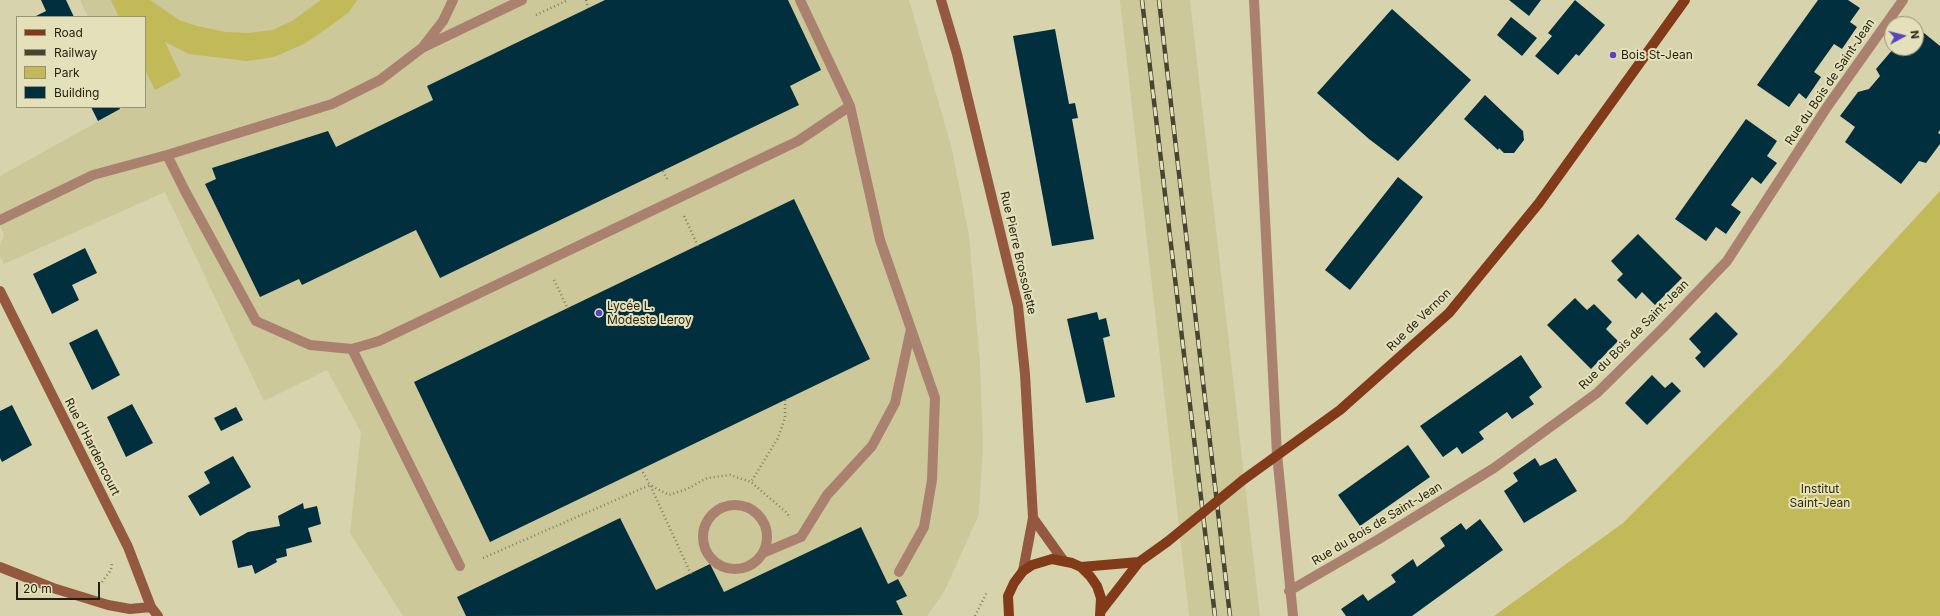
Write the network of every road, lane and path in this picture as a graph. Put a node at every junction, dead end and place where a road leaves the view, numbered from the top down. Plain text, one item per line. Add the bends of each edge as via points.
1 (453, 0) edge
2 (522, 0) edge
3 (568, 0) edge
4 (586, 0) edge
5 (800, 0) edge
6 (941, 0) edge
7 (1254, 0) edge
8 (1685, 0) edge
9 (1903, 0) edge
10 (588, 8) dead end
11 (532, 17) dead end
12 (422, 48) junction
13 (850, 106) junction
14 (168, 155) junction
15 (0, 220) edge
16 (0, 291) edge
17 (911, 328) junction
18 (352, 349) junction
19 (785, 400) dead end
20 (1277, 454) junction
21 (642, 469) dead end
22 (751, 482) junction
23 (650, 485) junction
24 (1033, 518) junction
25 (801, 537) junction
26 (128, 547) junction
27 (763, 553) junction
28 (483, 558) dead end
29 (1063, 560) junction
30 (1139, 562) junction
31 (460, 566) dead end
32 (0, 567) edge
33 (1081, 567) junction
34 (1022, 571) junction
35 (899, 572) dead end
36 (691, 574) dead end
37 (97, 583) dead end
38 (988, 590) dead end
39 (1289, 591) junction
40 (151, 607) junction
41 (1101, 613) edge
42 (1007, 614) edge
43 (158, 616) edge
44 (975, 616) edge
45 (1292, 616) edge

1 - 12 street via 444,21
2 - 12 street
3 - 11 path
4 - 10 path
5 - 13 street
6 - 24 main road, Rue Pierre Brossolette via 957,54 1018,306 1025,374
7 - 20 street
8 - 20 main road, Rue de Vernon via 1539,203 1449,313 1340,410
9 - 39 street, Rue du Bois de Saint-Jean via 1827,107 1726,261 1597,393 1494,468
12 - 14 street via 380,80 332,104
13 - 17 street via 880,240
13 - 18 street via 798,141 379,341
14 - 15 street via 93,175
14 - 18 street via 184,191 256,321 310,345
16 - 26 main road, Rue d'Hardencourt
17 - 25 street via 895,403 872,446 827,495
17 - 35 street via 935,398 932,480 924,527
18 - 31 street
19 - 22 path via 785,418 778,438
20 - 30 main road, Rue de Vernon, bridge
20 - 39 street
21 - 23 path
22 - 23 path via 730,475 707,478 669,495
22 - 25 path via 787,513
23 - 28 path
23 - 36 path
24 - 29 main road
24 - 34 main road, Rue Pierre Brossolette
25 - 27 street
26 - 37 path via 114,553 111,570 102,582
26 - 40 main road, Rue d'Hardencourt
27 - 27 street via 767,543 767,532 756,512 747,507 724,506 708,520 704,529 705,549 710,558 718,564 738,569 756,561
29 - 33 main road
29 - 34 main road via 1042,561
30 - 33 main road
30 - 41 main road, Rue de Vernon
32 - 40 main road via 53,588 108,604 130,609
33 - 41 main road via 1097,586 1101,598
34 - 42 main road via 1008,596
38 - 44 path
39 - 45 street
40 - 43 main road, Rue d'Hardencourt

